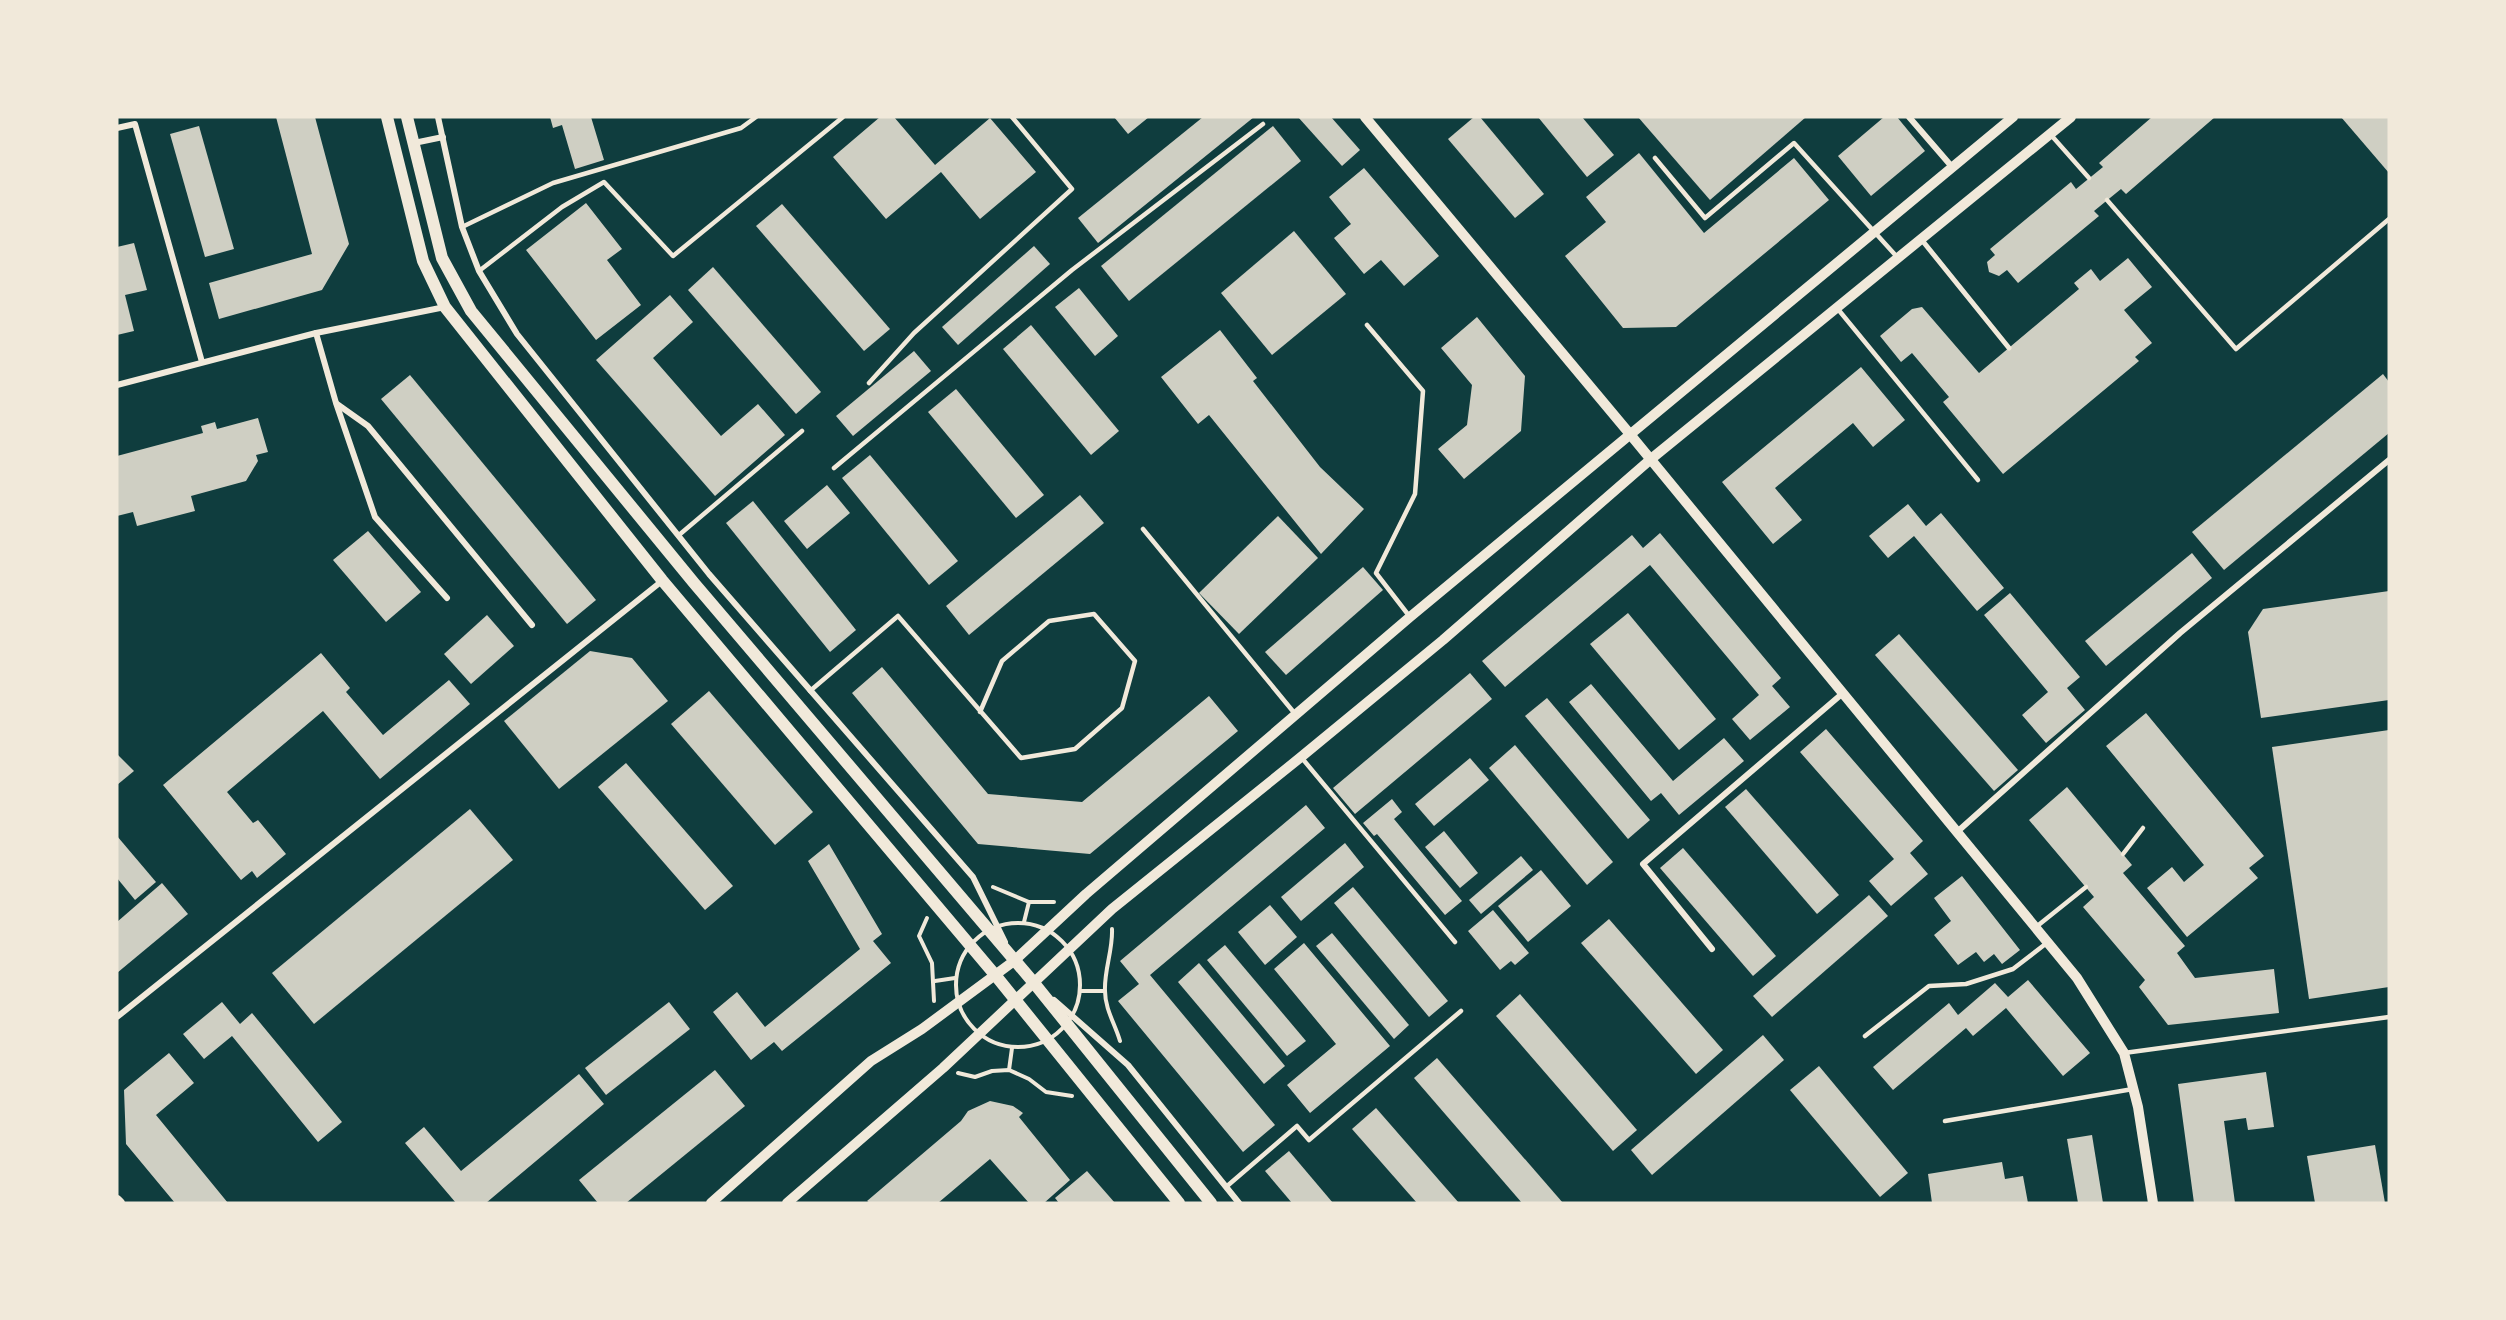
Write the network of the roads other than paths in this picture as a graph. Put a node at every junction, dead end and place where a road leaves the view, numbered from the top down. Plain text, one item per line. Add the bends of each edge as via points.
1 (387, 117) edge
2 (407, 117) edge
3 (438, 117) edge
4 (756, 117) edge
5 (843, 117) edge
6 (1012, 117) edge
7 (1365, 117) edge
8 (1909, 117) edge
9 (2013, 117) edge
10 (2071, 117) edge
11 (1263, 123) dead end
12 (117, 128) edge
13 (2050, 134) junction
14 (443, 136) junction
15 (414, 143) junction
16 (1655, 158) dead end
17 (1953, 168) junction
18 (2089, 178) dead end
19 (2107, 200) dead end
20 (2389, 219) edge
21 (462, 227) junction
22 (1874, 232) junction
23 (1921, 240) junction
24 (1898, 258) junction
25 (479, 271) junction
26 (444, 307) junction
27 (1837, 308) junction
28 (1367, 325) dead end
29 (316, 333) junction
30 (2009, 348) dead end
31 (202, 362) junction
32 (869, 382) dead end
33 (117, 385) edge
34 (336, 404) junction
35 (802, 431) dead end
36 (1629, 433) junction
37 (1651, 459) junction
38 (2389, 460) edge
39 (834, 468) dead end
40 (1978, 480) dead end
41 (1143, 529) dead end
42 (679, 535) junction
43 (662, 580) junction
44 (447, 598) dead end
45 (1410, 617) junction
46 (532, 625) dead end
47 (810, 691) junction
48 (1843, 693) junction
49 (980, 712) junction
50 (1296, 715) junction
51 (1301, 758) junction
52 (2143, 828) dead end
53 (1957, 832) junction
54 (2123, 854) dead end
55 (2086, 887) dead end
56 (2036, 927) junction
57 (1455, 942) dead end
58 (2048, 942) junction
59 (1712, 949) dead end
60 (1014, 961) junction
61 (996, 976) junction
62 (1034, 983) junction
63 (1015, 1001) junction
64 (1461, 1011) dead end
65 (117, 1017) edge
66 (2389, 1017) edge
67 (1865, 1036) dead end
68 (2124, 1053) junction
69 (2133, 1089) junction
70 (1945, 1121) dead end
71 (1226, 1187) junction
72 (711, 1203) edge
73 (787, 1203) edge
74 (1179, 1203) edge
75 (1211, 1203) edge
76 (1239, 1203) edge
77 (2153, 1203) edge

1 - 26 main road via 423,261
2 - 15 main road
3 - 14 street
4 - 21 lane via 741,128 553,183
5 - 25 lane via 673,256 604,182 562,207
6 - 32 lane via 1072,189 914,333
7 - 36 street
8 - 17 street
9 - 17 street
10 - 13 street
11 - 39 lane via 1072,270
12 - 31 street via 135,124
13 - 18 lane
13 - 23 street
14 - 15 street
14 - 21 street
15 - 60 main road via 442,258 471,311
16 - 22 lane via 1705,218 1794,143
17 - 22 street
19 - 20 lane via 2236,349
21 - 25 street
22 - 24 lane
22 - 36 street
23 - 24 street
23 - 30 street
24 - 27 street
25 - 42 street via 516,334
26 - 29 street
26 - 43 main road
27 - 37 street
27 - 40 lane
28 - 45 lane via 1423,391 1415,494 1376,573
29 - 31 street
29 - 34 street
31 - 33 street
34 - 44 street via 375,517
34 - 46 street via 368,426
35 - 42 lane
36 - 37 street
36 - 45 street
37 - 48 street
37 - 51 street
38 - 53 street via 2180,633
41 - 50 lane
42 - 47 street
43 - 61 main road
43 - 65 street
45 - 50 street
47 - 49 lane via 898,616
47 - 60 street via 973,877
48 - 53 street
48 - 59 street via 1642,864
49 - 49 lane via 1021,758 1075,749 1122,708 1134,661 1094,614 1049,621 1002,661
50 - 60 street via 1086,894
51 - 57 lane
51 - 62 street via 1112,909
52 - 54 lane
53 - 56 street
55 - 56 lane
56 - 58 street
58 - 67 lane via 2013,969 1966,984 1929,986
58 - 68 street via 2077,978
60 - 61 street
60 - 62 main road
61 - 63 main road
61 - 72 street via 871,1060
62 - 63 street
62 - 71 street via 1128,1065
62 - 75 main road
63 - 73 street
63 - 74 main road
64 - 71 lane via 1309,1140 1297,1126
66 - 68 lane
68 - 69 street
69 - 70 lane
69 - 77 street
71 - 76 street

